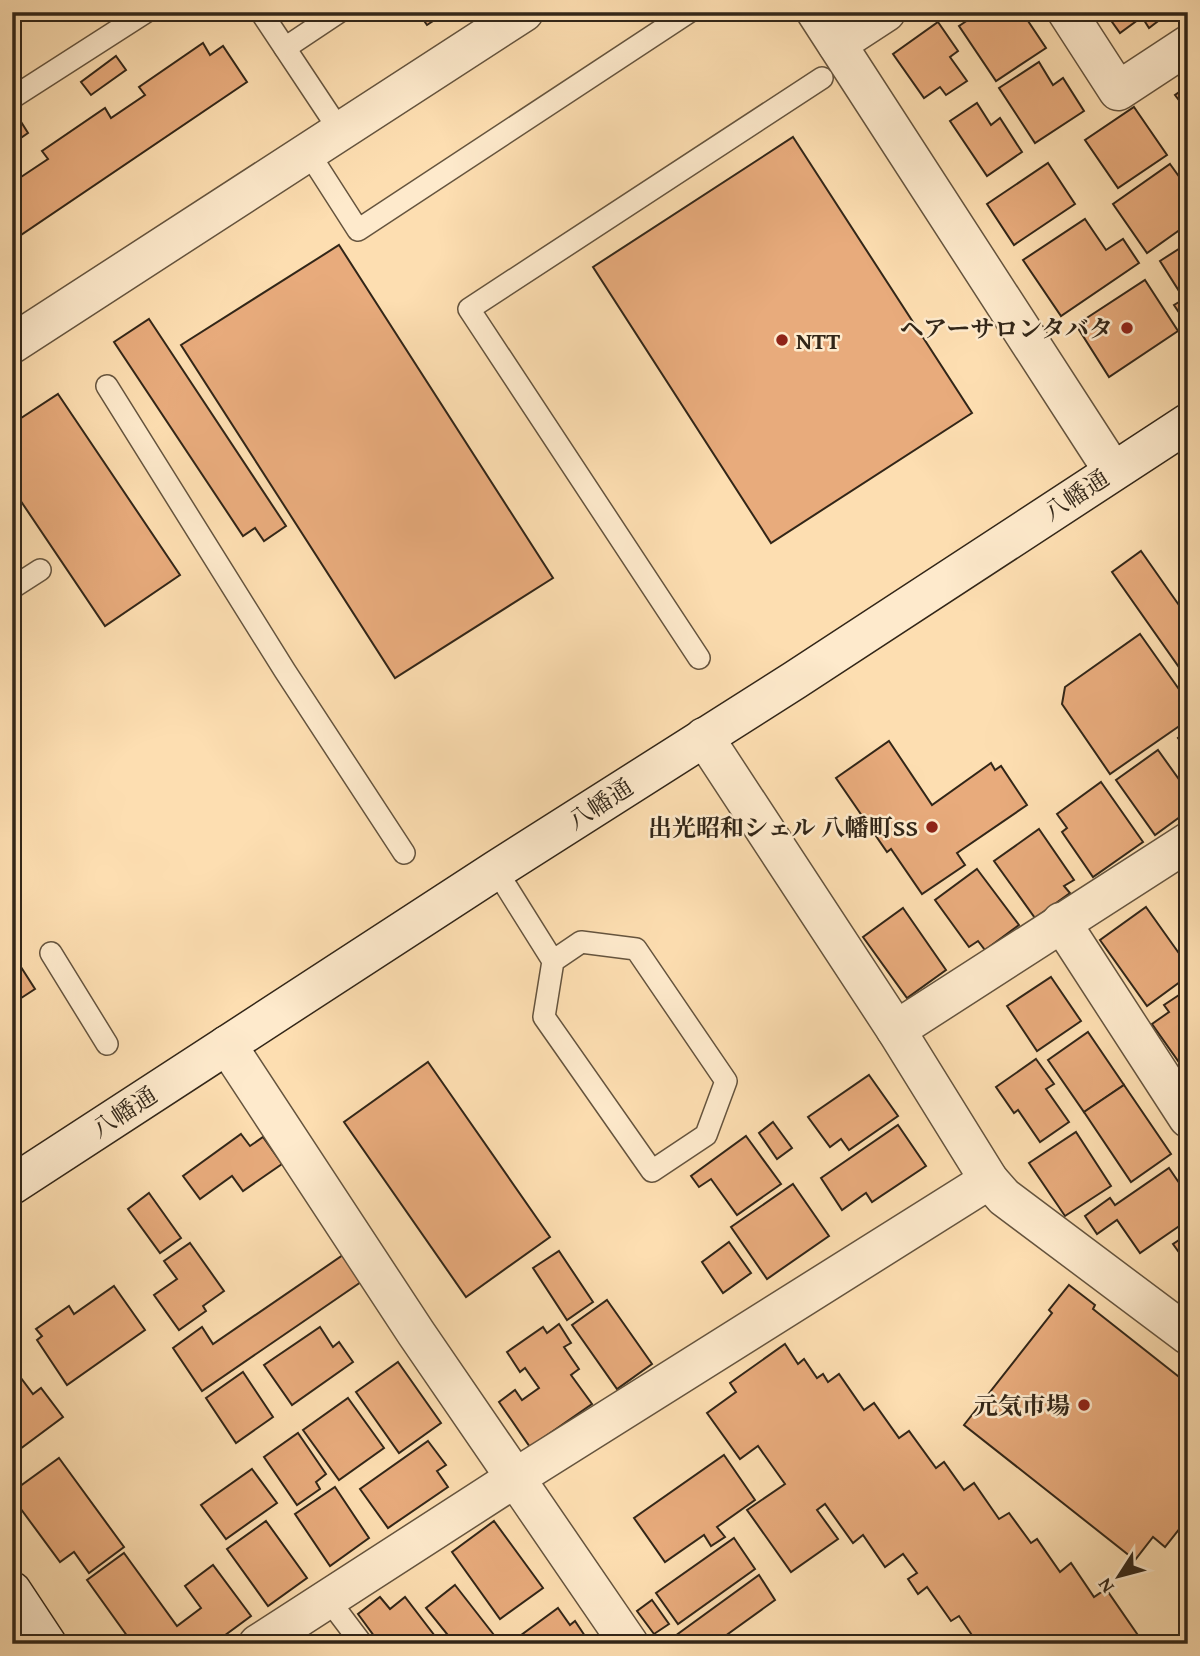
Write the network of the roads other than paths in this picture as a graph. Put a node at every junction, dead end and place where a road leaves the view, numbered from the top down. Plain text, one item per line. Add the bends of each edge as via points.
1 (146, 12) edge
2 (261, 12) edge
3 (339, 12) edge
4 (524, 12) edge
5 (689, 12) edge
6 (816, 12) edge
7 (886, 12) edge
8 (1067, 12) edge
9 (1188, 45) edge
10 (285, 48) junction
11 (829, 61) junction
12 (12, 98) edge
13 (340, 131) junction
14 (308, 152) junction
15 (12, 344) edge
16 (107, 386) dead end
17 (1187, 425) edge
18 (1113, 471) junction
19 (40, 570) dead end
20 (12, 588) edge
21 (699, 658) dead end
22 (704, 737) junction
23 (1188, 842) edge
24 (404, 853) dead end
25 (496, 870) junction
26 (1061, 922) junction
27 (51, 953) dead end
28 (553, 961) junction
29 (896, 1030) junction
30 (107, 1044) dead end
31 (227, 1045) junction
32 (1188, 1118) edge
33 (989, 1180) junction
34 (12, 1185) edge
35 (1188, 1335) edge
36 (515, 1478) junction
37 (12, 1591) edge
38 (328, 1599) junction
39 (47, 1644) edge
40 (258, 1644) edge
41 (362, 1644) edge
42 (629, 1644) edge

1 - 12 lane
2 - 10 lane
3 - 10 lane
4 - 13 street
5 - 14 lane via 359,230
6 - 11 street
7 - 11 street
8 - 9 street via 1118,91
10 - 13 lane
11 - 18 street
11 - 21 lane via 469,309
13 - 14 street
14 - 15 street
16 - 24 lane
17 - 18 street, 八幡通
18 - 22 street, 八幡通
19 - 20 lane
22 - 25 street, 八幡通
22 - 29 street
23 - 26 street
25 - 28 lane
25 - 31 street, 八幡通
26 - 29 street
26 - 32 street
27 - 30 lane
28 - 28 lane via 581,942 636,949 726,1081 706,1135 652,1171 544,1017
29 - 33 street
31 - 34 street, 八幡通
31 - 36 street
33 - 35 street via 1004,1197
33 - 36 street
36 - 38 street
36 - 42 street
37 - 39 street
38 - 40 street
38 - 41 lane

